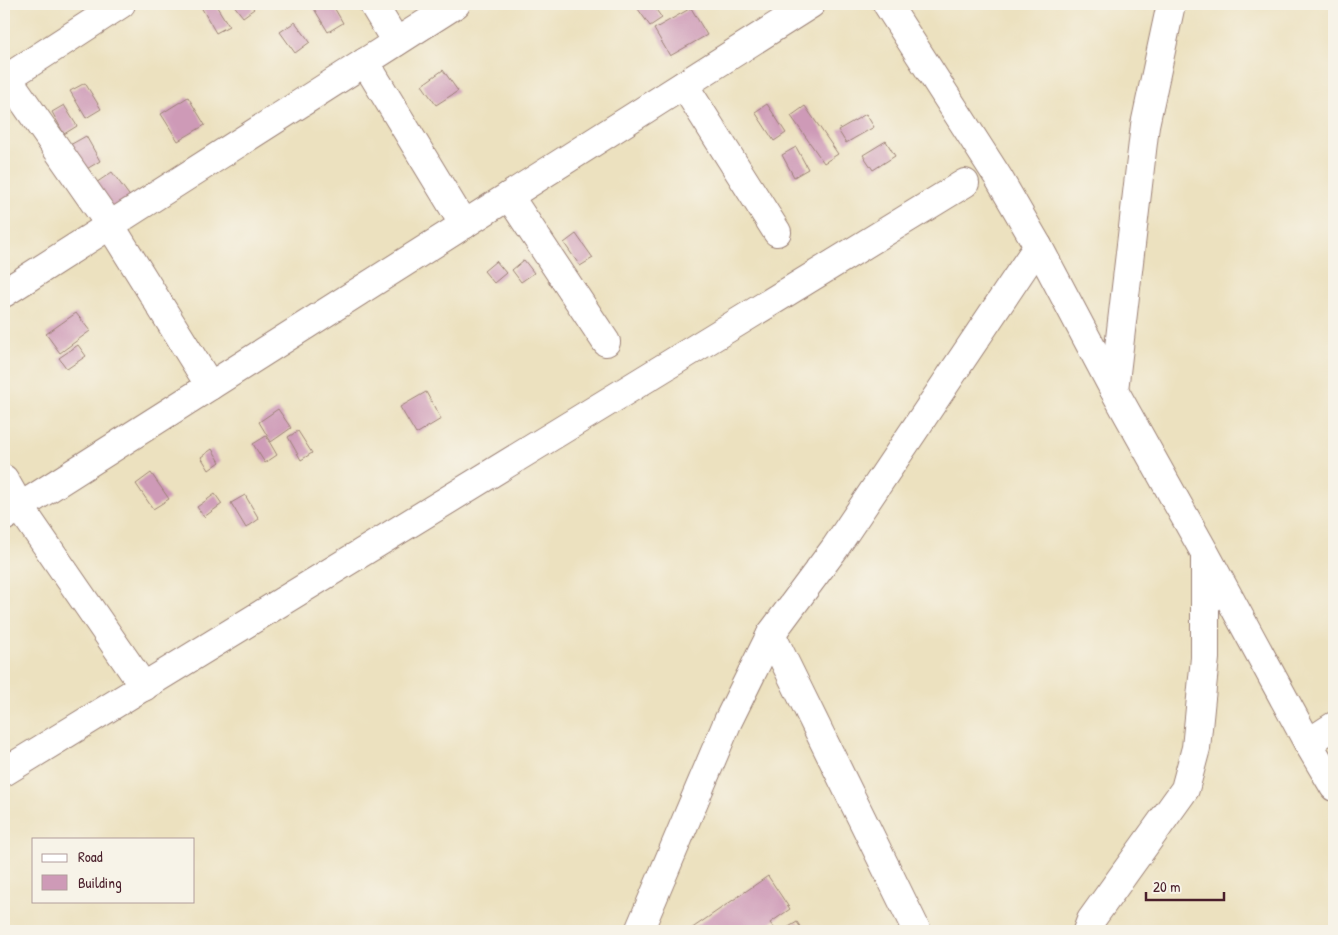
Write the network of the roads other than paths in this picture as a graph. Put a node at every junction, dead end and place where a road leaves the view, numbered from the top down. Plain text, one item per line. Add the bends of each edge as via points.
1 (122, 4) edge
2 (373, 4) edge
3 (456, 4) edge
4 (811, 4) edge
5 (887, 4) edge
6 (1171, 4) edge
7 (776, 13) edge
8 (396, 42) junction
9 (365, 62) junction
10 (5, 77) edge
11 (684, 84) junction
12 (965, 183) dead end
13 (510, 196) junction
14 (464, 224) junction
15 (110, 225) junction
16 (777, 232) dead end
17 (1038, 246) junction
18 (4, 293) edge
19 (606, 342) dead end
20 (210, 386) junction
21 (1114, 390) junction
22 (4, 479) edge
23 (12, 512) edge
24 (1205, 553) junction
25 (771, 634) junction
26 (144, 686) junction
27 (1334, 726) edge
28 (1308, 743) junction
29 (4, 772) edge
30 (1334, 787) edge
31 (638, 931) edge
32 (917, 931) edge
33 (1087, 931) edge

1 - 10 street
2 - 8 street
3 - 8 street
4 - 7 street
5 - 17 street via 998,177
6 - 21 street via 1145,125
7 - 11 street
8 - 9 street
9 - 14 street
9 - 15 street
10 - 15 street
11 - 13 street
11 - 16 street
12 - 26 street
13 - 14 street
13 - 19 street
14 - 20 street
15 - 18 street
15 - 20 street
17 - 21 street
17 - 25 street via 835,548
20 - 23 street
21 - 24 street
22 - 23 street
23 - 26 street
24 - 28 street
24 - 33 street via 1205,658 1196,748 1185,789 1091,920
25 - 31 street via 728,720
25 - 32 street
26 - 29 street
27 - 28 street
28 - 30 street

